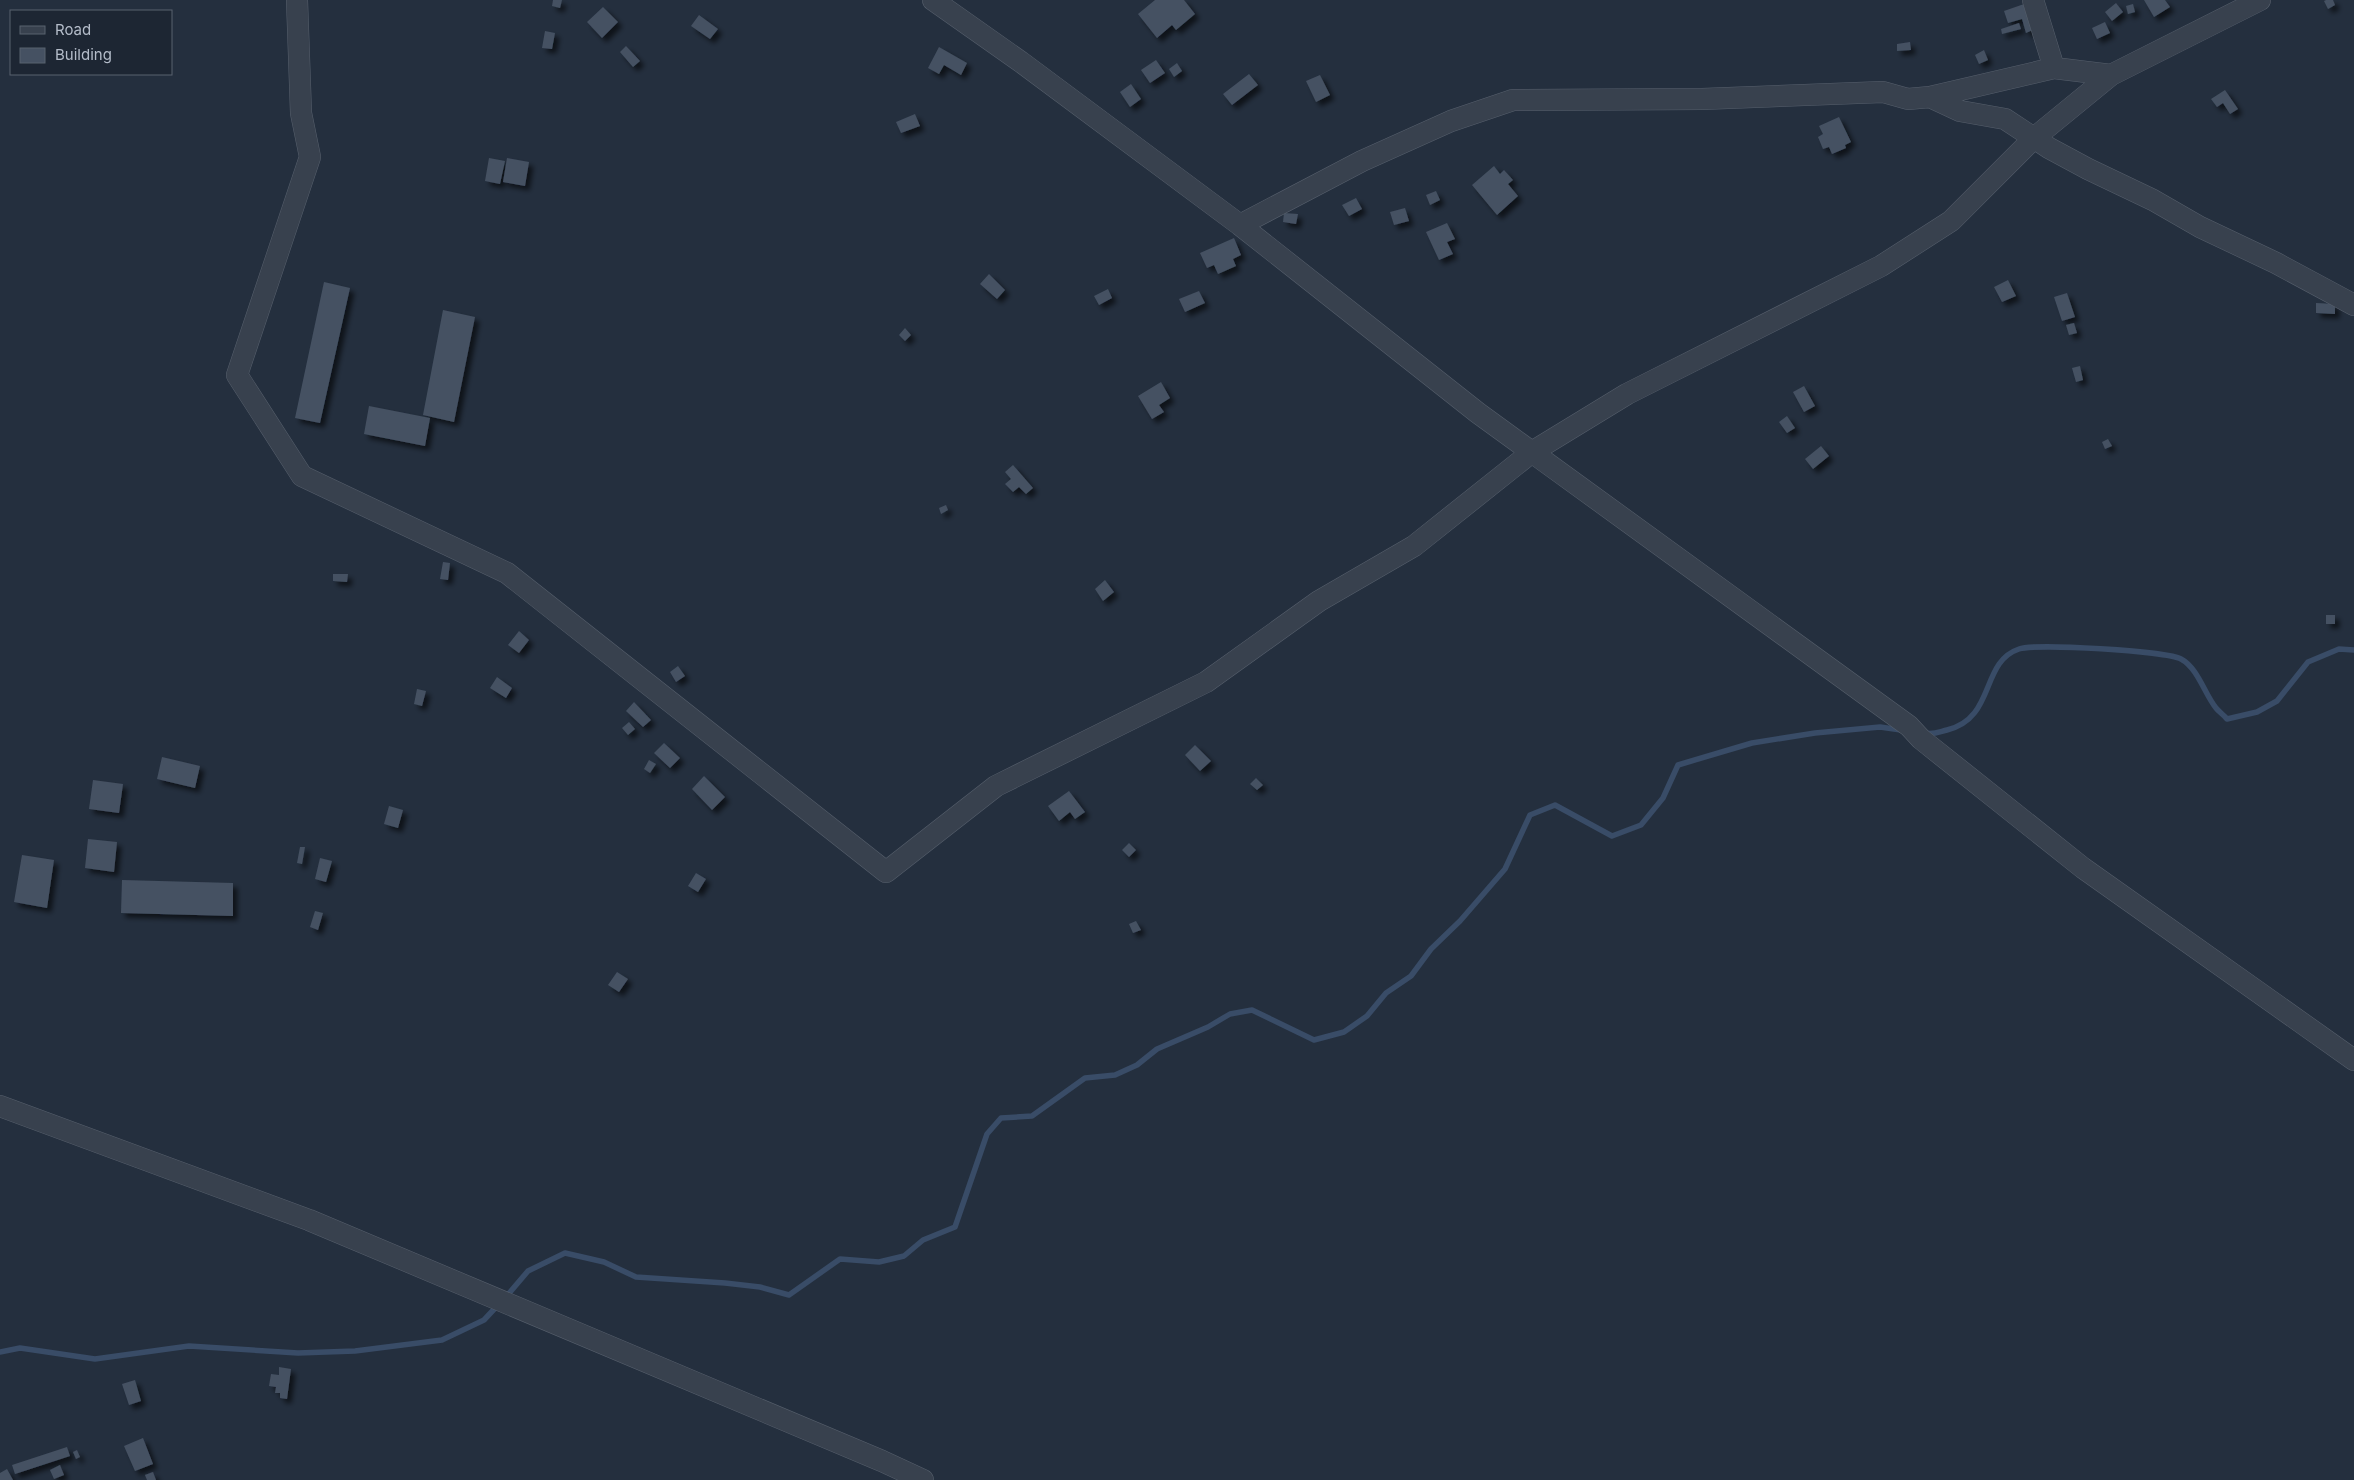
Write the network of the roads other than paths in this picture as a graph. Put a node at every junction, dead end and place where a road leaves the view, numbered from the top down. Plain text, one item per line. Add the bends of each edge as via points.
1 (297, 0) edge
2 (933, 0) edge
3 (2032, 0) edge
4 (2260, 0) edge
5 (2054, 68) junction
6 (2111, 75) junction
7 (1930, 97) junction
8 (2034, 138) junction
9 (1240, 225) junction
10 (2354, 305) edge
11 (1532, 452) junction
12 (2354, 1060) edge
13 (0, 1106) edge
14 (922, 1480) edge

1 - 11 street via 301,113 310,157 237,375 302,476 507,573 886,872 996,786 1206,682 1319,601 1414,546
2 - 9 street
3 - 5 street
4 - 6 street
5 - 6 street
5 - 7 street
6 - 8 street
7 - 8 street via 1960,111 2005,119
7 - 9 street via 1908,99 1870,91 1702,99 1513,100 1451,121 1362,161
8 - 10 street
8 - 11 street via 1951,221 1882,266 1627,394
9 - 11 street
11 - 12 street via 1915,733 2083,868
13 - 14 street via 309,1220

